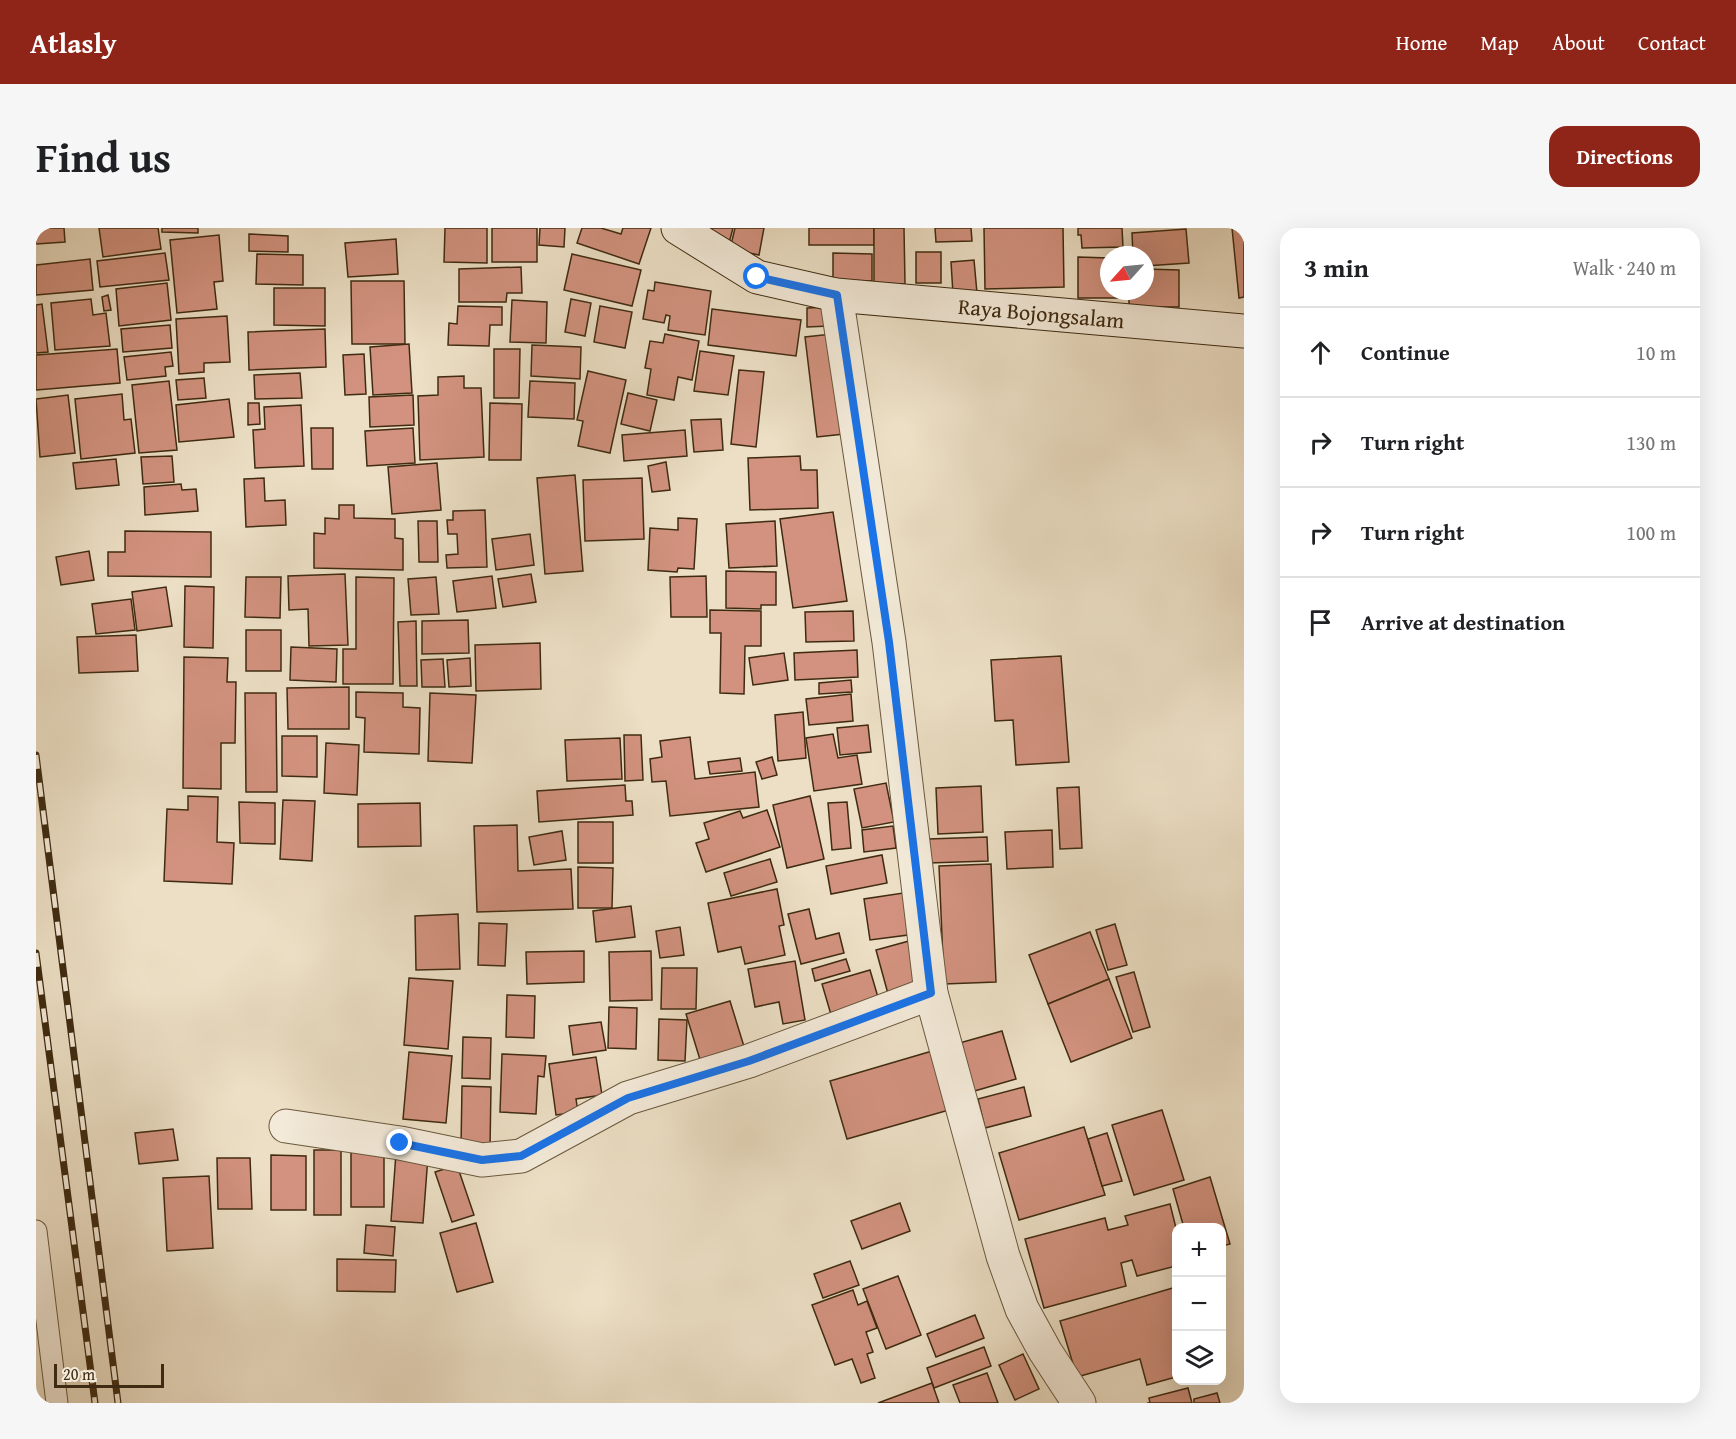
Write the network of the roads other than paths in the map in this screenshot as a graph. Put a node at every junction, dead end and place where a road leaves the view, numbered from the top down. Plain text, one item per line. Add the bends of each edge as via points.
1 (678, 228) edge
2 (837, 295) junction
3 (1244, 331) edge
4 (931, 993) junction
5 (286, 1126) dead end
6 (36, 1232) edge
7 (57, 1403) edge
8 (1079, 1403) edge

1 - 2 street, Raya Bojongsalam via 757,277
2 - 3 street, Raya Bojongsalam
2 - 4 street via 889,642
4 - 5 street via 749,1061 628,1098 521,1156 482,1160
4 - 8 street via 1003,1256 1022,1309
6 - 7 lane

